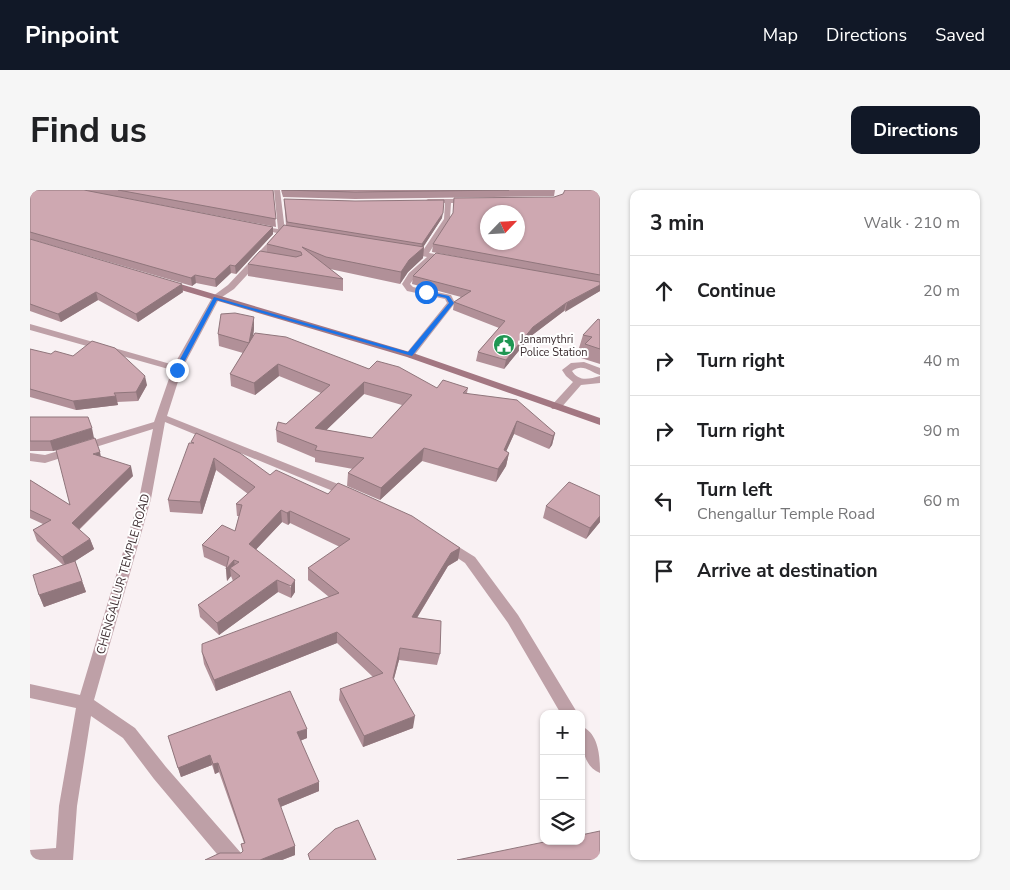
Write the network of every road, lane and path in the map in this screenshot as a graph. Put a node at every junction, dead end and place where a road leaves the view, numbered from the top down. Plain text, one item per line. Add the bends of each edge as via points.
1 (278, 190) edge
2 (279, 201) junction
3 (288, 201) edge
4 (420, 201) edge
5 (448, 201) junction
6 (476, 201) edge
7 (254, 227) edge
8 (282, 232) junction
9 (301, 235) edge
10 (396, 250) edge
11 (429, 256) junction
12 (258, 257) junction
13 (268, 259) edge
14 (461, 261) edge
15 (160, 280) edge
16 (216, 298) junction
17 (30, 327) edge
18 (410, 354) junction
19 (177, 370) junction
20 (600, 372) edge
21 (600, 379) edge
22 (579, 381) junction
23 (556, 407) junction
24 (160, 421) junction
25 (600, 422) edge
26 (30, 457) edge
27 (365, 500) edge
28 (432, 534) edge
29 (30, 691) edge
30 (86, 703) junction
31 (568, 710) edge
32 (585, 740) edge
33 (600, 765) edge
34 (30, 859) edge
35 (64, 859) edge
36 (234, 860) edge

1 - 2 street
2 - 3 street
2 - 8 street
4 - 5 street via 428,198
5 - 6 street
5 - 11 street via 447,219
7 - 8 street
8 - 9 street
8 - 12 street
10 - 11 street
11 - 14 street
11 - 18 street via 406,284 410,289 448,297 452,303
12 - 13 street
12 - 16 street
15 - 16 main road
16 - 18 main road
16 - 19 street, CHENGALLUR TEMPLE ROAD
17 - 19 street
18 - 23 main road
19 - 24 street, CHENGALLUR TEMPLE ROAD
20 - 22 street via 587,366 572,366 567,373
21 - 22 street
22 - 23 street
23 - 25 main road
24 - 26 street via 44,459
24 - 27 street
24 - 30 street, CHENGALLUR TEMPLE ROAD via 145,499
28 - 31 street via 470,560 513,619
29 - 30 street
30 - 35 street, CHENGALLUR TEMPLE ROAD via 68,806
30 - 36 street via 129,733
32 - 33 street
34 - 35 street

